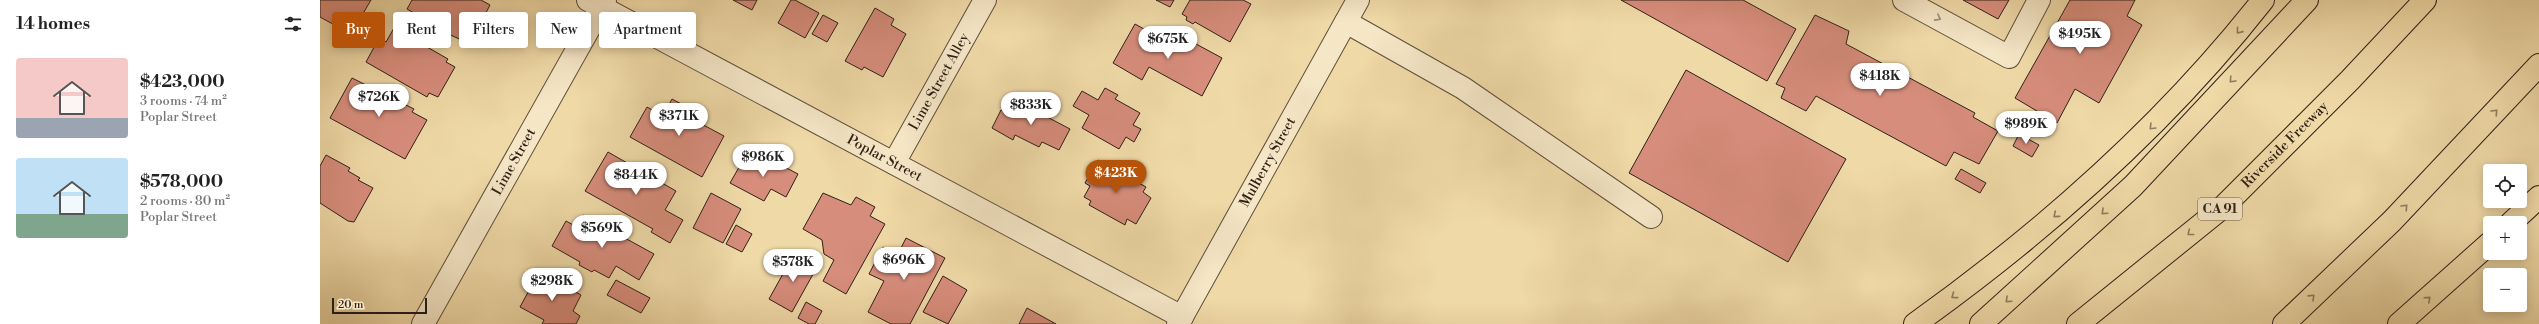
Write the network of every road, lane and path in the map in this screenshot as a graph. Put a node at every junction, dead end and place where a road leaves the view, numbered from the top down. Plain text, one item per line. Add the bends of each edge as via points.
1 (984, 0) edge
2 (1358, 0) edge
3 (1904, 0) edge
4 (2039, 0) edge
5 (2263, 0) edge
6 (2306, 0) edge
7 (2408, 0) edge
8 (2425, 0) edge
9 (598, 2) edge
10 (1346, 22) junction
11 (2539, 66) edge
12 (2350, 80) junction
13 (894, 163) junction
14 (2539, 197) edge
15 (2519, 216) edge
16 (1651, 217) dead end
17 (2483, 249) edge
18 (1180, 320) edge
19 (423, 324) edge
20 (1915, 324) edge
21 (1981, 324) edge
22 (2078, 324) edge
23 (2284, 324) edge
24 (2399, 324) edge

1 - 13 street, Lime Street Alley
2 - 10 street, Mulberry Street
3 -> 4 street via 2009,57
5 -> 20 highway via 2200,76 2100,177 1993,267
6 -> 21 highway via 2133,186
7 - 12 highway
8 - 12 highway, Riverside Freeway / CA 91
9 - 13 street, Poplar Street
9 - 19 street, Lime Street
10 - 16 street via 1463,88
10 - 18 street, Mulberry Street
23 -> 11 highway via 2392,221
12 -> 22 highway, Riverside Freeway / CA 91 via 2222,207
13 - 18 street, Poplar Street
14 - 15 highway
24 -> 17 highway

